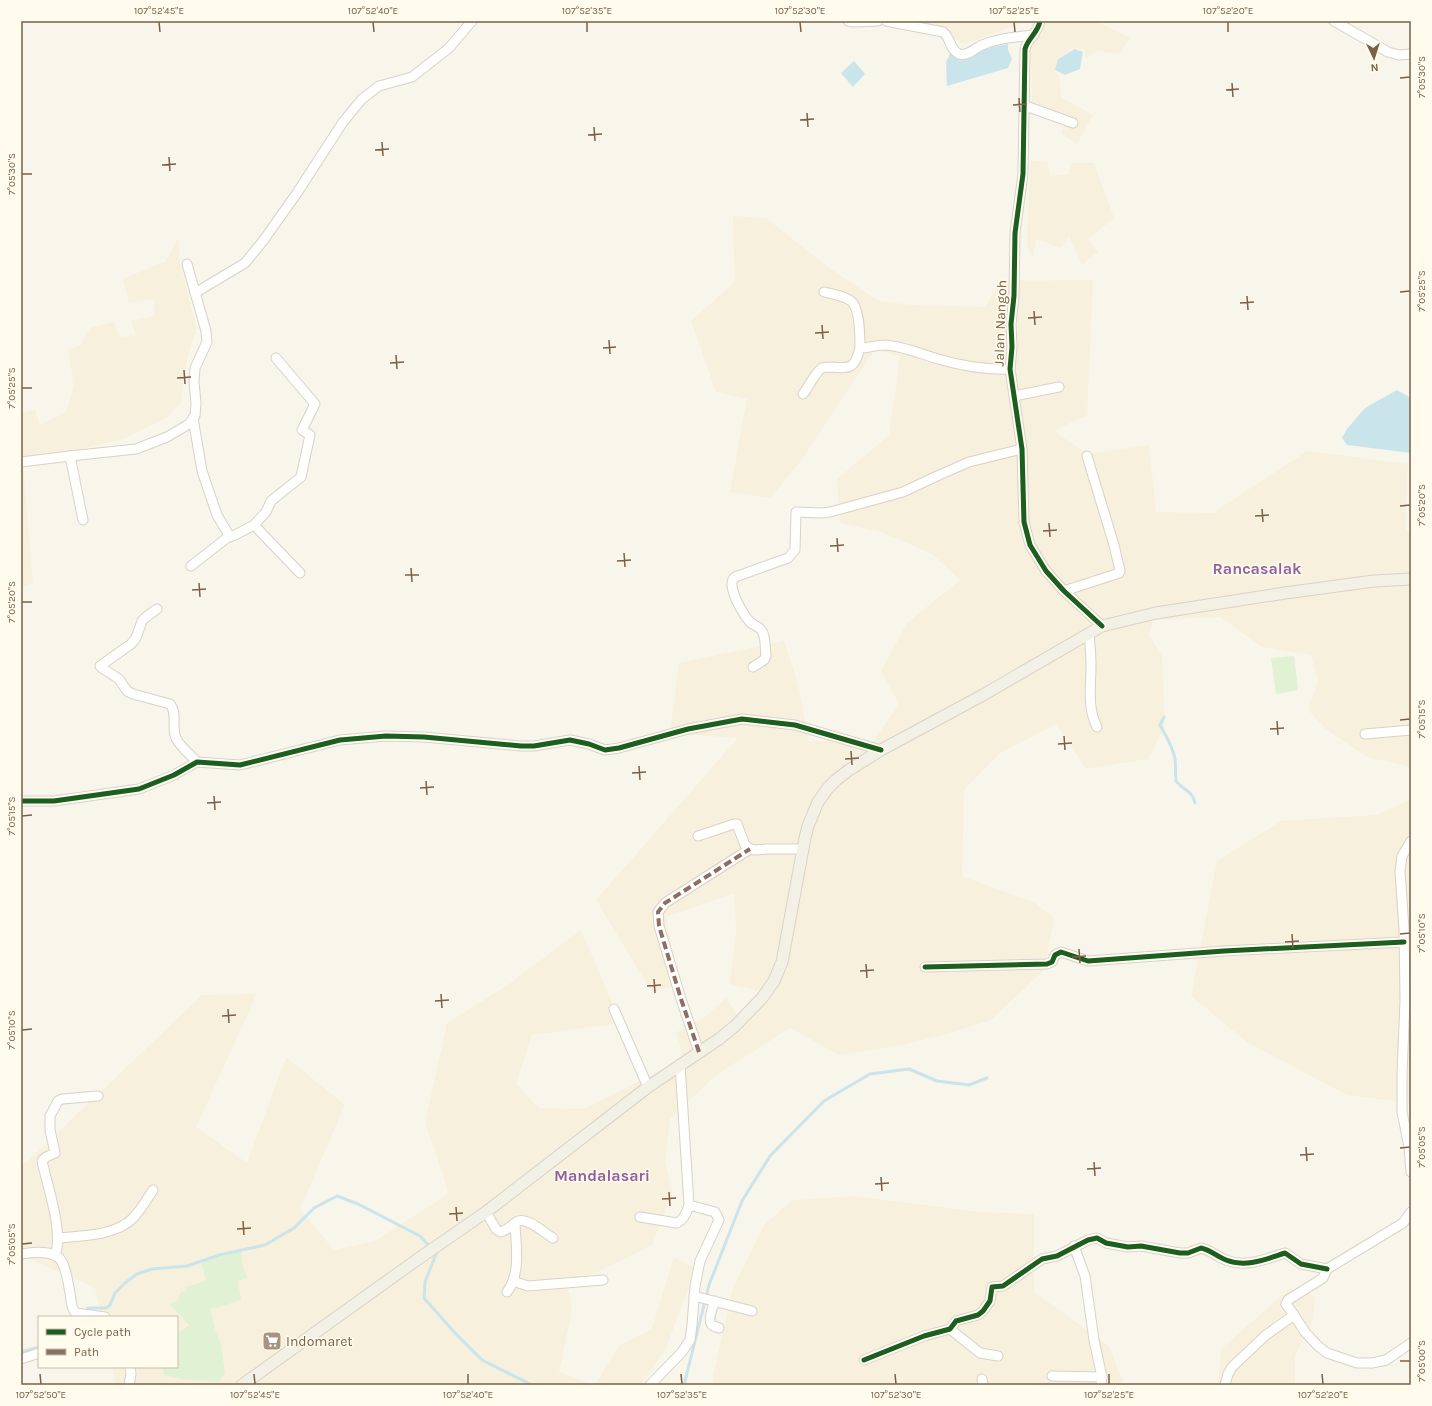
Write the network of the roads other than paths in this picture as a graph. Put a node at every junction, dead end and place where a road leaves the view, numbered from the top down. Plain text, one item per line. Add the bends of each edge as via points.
1 (472, 21) edge
2 (848, 21) edge
3 (878, 21) edge
4 (886, 21) edge
5 (1040, 21) edge
6 (1334, 21) edge
7 (1034, 35) junction
8 (1411, 54) edge
9 (1023, 105) junction
10 (1074, 123) dead end
11 (187, 264) dead end
12 (824, 292) dead end
13 (196, 294) junction
14 (860, 348) junction
15 (276, 358) dead end
16 (1010, 369) junction
17 (1060, 387) dead end
18 (803, 394) dead end
19 (1014, 396) junction
20 (193, 418) junction
21 (1022, 449) junction
22 (70, 456) junction
23 (1087, 456) dead end
24 (21, 462) edge
25 (83, 520) dead end
26 (254, 525) junction
27 (230, 537) junction
28 (191, 566) dead end
29 (300, 573) dead end
30 (1411, 579) edge
31 (1064, 591) junction
32 (157, 609) dead end
33 (1102, 626) junction
34 (1089, 633) junction
35 (753, 667) dead end
36 (1097, 726) dead end
37 (1411, 730) edge
38 (1365, 734) dead end
39 (881, 750) junction
40 (198, 762) junction
41 (21, 801) edge
42 (698, 836) dead end
43 (1411, 841) edge
44 (750, 849) junction
45 (803, 849) junction
46 (1404, 942) junction
47 (925, 967) dead end
48 (614, 1009) dead end
49 (699, 1052) junction
50 (680, 1064) junction
51 (648, 1086) junction
52 (98, 1096) dead end
53 (1411, 1172) edge
54 (153, 1190) dead end
55 (689, 1205) junction
56 (486, 1212) junction
57 (1411, 1212) edge
58 (640, 1217) dead end
59 (515, 1224) junction
60 (58, 1238) junction
61 (553, 1238) dead end
62 (1074, 1246) junction
63 (21, 1254) edge
64 (55, 1255) junction
65 (1327, 1269) junction
66 (603, 1280) dead end
67 (513, 1281) junction
68 (507, 1292) dead end
69 (697, 1296) junction
70 (713, 1301) junction
71 (752, 1311) dead end
72 (84, 1315) edge
73 (1294, 1315) junction
74 (94, 1316) edge
75 (719, 1328) dead end
76 (950, 1329) junction
77 (1411, 1343) edge
78 (38, 1353) edge
79 (998, 1356) dead end
80 (21, 1359) edge
81 (864, 1360) dead end
82 (130, 1368) edge
83 (1052, 1376) dead end
84 (1101, 1381) edge
85 (129, 1385) edge
86 (242, 1385) edge
87 (650, 1385) edge
88 (1225, 1385) edge

1 - 13 street via 450,48 412,77 379,86 362,99 343,122 263,241 244,262
2 - 3 street
4 - 7 street via 943,32 948,35 950,45 962,54 1005,38
5 - 7 street, Jalan Nangoh
6 - 8 street via 1388,52 1398,55
7 - 9 street, Jalan Nangoh via 1027,42 1025,49
9 - 10 street
9 - 16 street, Jalan Nangoh via 1023,174 1015,233
11 - 13 street
12 - 14 street via 849,300 855,306
13 - 20 street via 207,342 196,368 196,403
14 - 16 street via 885,345 962,366
14 - 18 street via 854,364 850,367 820,369
15 - 26 street via 315,404 302,430 310,435 301,477 271,501 266,512
16 - 19 street, Jalan Nangoh
17 - 19 street
19 - 21 street, Jalan Nangoh
20 - 22 street via 189,424 167,437 136,449
20 - 27 street via 202,471 217,515
21 - 31 street, Jalan Nangoh via 1024,522 1030,545
21 - 35 street via 969,462 903,492 822,514 796,512 793,553 788,558 735,577 731,582 736,600 750,622 762,630 766,656
22 - 24 street
22 - 25 street
23 - 31 street via 1120,571
26 - 27 street
26 - 29 street
27 - 28 street
30 - 33 main road via 1374,581 1156,613
31 - 33 street, Jalan Nangoh
32 - 40 street via 142,621 131,644 100,666 119,679 127,691 170,704 173,708 176,738
33 - 34 main road
34 - 36 street via 1090,696 1094,722
34 - 39 main road via 983,695
37 - 38 street
39 - 40 street via 795,725 742,718 605,750 570,740 521,746 386,736 340,740 240,765
39 - 45 main road via 849,770 828,788 818,802 808,826
40 - 41 street via 139,789 54,801
42 - 44 street via 737,824 745,845
43 - 46 street via 1402,856 1400,871
44 - 45 street
44 - 49 street via 665,903 658,912 659,926
45 - 49 main road via 782,962 774,981 752,1009 719,1039
46 - 47 street via 1088,961 1058,952 1052,962 1047,964
46 - 53 street via 1402,1112
48 - 51 street
49 - 50 main road
50 - 51 main road
50 - 55 street
51 - 56 main road
52 - 60 street via 58,1100 50,1116 55,1153 42,1161
54 - 60 street via 133,1218 116,1229 97,1234
55 - 58 street via 683,1218 677,1223
55 - 69 street via 715,1212 719,1220 700,1261
56 - 59 street via 500,1232
56 - 86 main road
57 - 65 street via 1403,1223
59 - 61 street via 521,1220 530,1222
59 - 67 street via 516,1264
60 - 64 street
62 - 65 street via 1097,1238 1128,1248 1141,1246 1180,1253 1201,1248 1214,1252 1226,1260 1248,1263 1285,1253 1301,1264
62 - 76 street via 1057,1256 1042,1259 1003,1286 992,1287 990,1301 983,1311 978,1315 956,1321
62 - 84 street via 1085,1276
63 - 64 street
64 - 72 street via 62,1262 72,1308
65 - 73 street via 1323,1278 1286,1302
66 - 67 street via 528,1286
67 - 68 street
69 - 70 street
69 - 87 street via 690,1340
70 - 71 street
70 - 75 street via 710,1323
72 - 74 street
73 - 77 street via 1305,1332 1327,1353 1357,1362 1386,1360
73 - 88 street via 1266,1335 1232,1367
76 - 79 street via 980,1353
76 - 81 street via 924,1336
78 - 80 street
82 - 85 street via 132,1374
83 - 84 street

